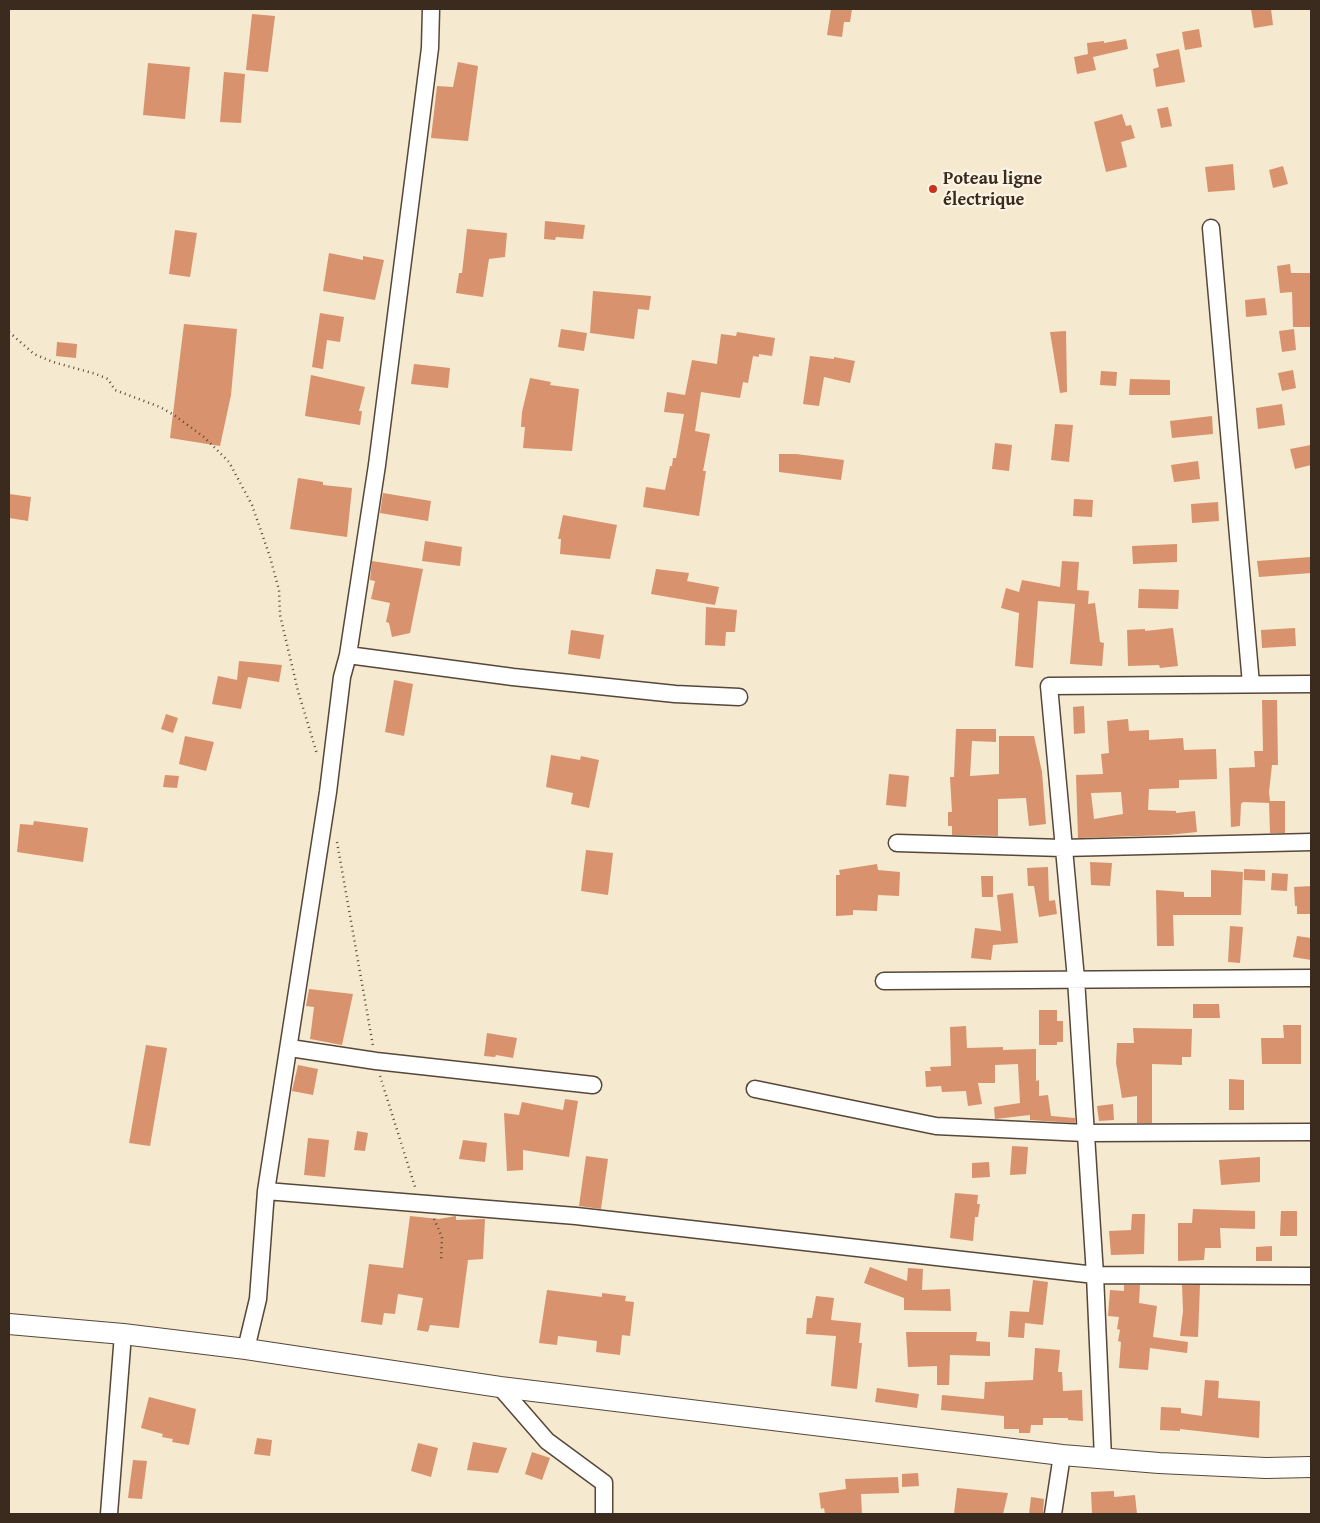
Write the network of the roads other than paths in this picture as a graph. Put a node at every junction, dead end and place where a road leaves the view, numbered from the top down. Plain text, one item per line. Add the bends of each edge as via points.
1 (431, 9) edge
2 (1211, 228) dead end
3 (348, 655) junction
4 (1251, 684) junction
5 (1311, 684) edge
6 (739, 697) dead end
7 (1311, 842) edge
8 (897, 843) dead end
9 (1062, 848) junction
10 (1311, 978) edge
11 (1076, 979) junction
12 (884, 981) dead end
13 (290, 1048) junction
14 (593, 1085) dead end
15 (755, 1089) dead end
16 (1311, 1132) edge
17 (1085, 1133) junction
18 (266, 1191) junction
19 (1096, 1275) junction
20 (1311, 1276) edge
21 (9, 1324) edge
22 (123, 1334) junction
23 (246, 1349) junction
24 (500, 1387) junction
25 (1062, 1455) junction
26 (1103, 1458) junction
27 (1311, 1467) edge
28 (109, 1514) edge
29 (604, 1514) edge
30 (1053, 1514) edge

1 - 3 street via 430,48 377,465
2 - 4 street
3 - 6 street via 513,677 675,694
3 - 13 street via 342,677
4 - 5 street
4 - 9 street via 1049,686
7 - 9 street
8 - 9 street
9 - 11 street
10 - 11 street
11 - 12 street
11 - 17 street
13 - 14 street
13 - 18 street
15 - 17 street via 936,1126
16 - 17 street
17 - 19 street
18 - 19 street via 604,1219
18 - 23 street via 258,1299
19 - 20 street
19 - 26 street
21 - 22 street
22 - 23 street
22 - 28 street
23 - 24 street
24 - 25 street
24 - 29 street via 547,1441 604,1483
25 - 26 street
25 - 30 street
26 - 27 street via 1266,1468

